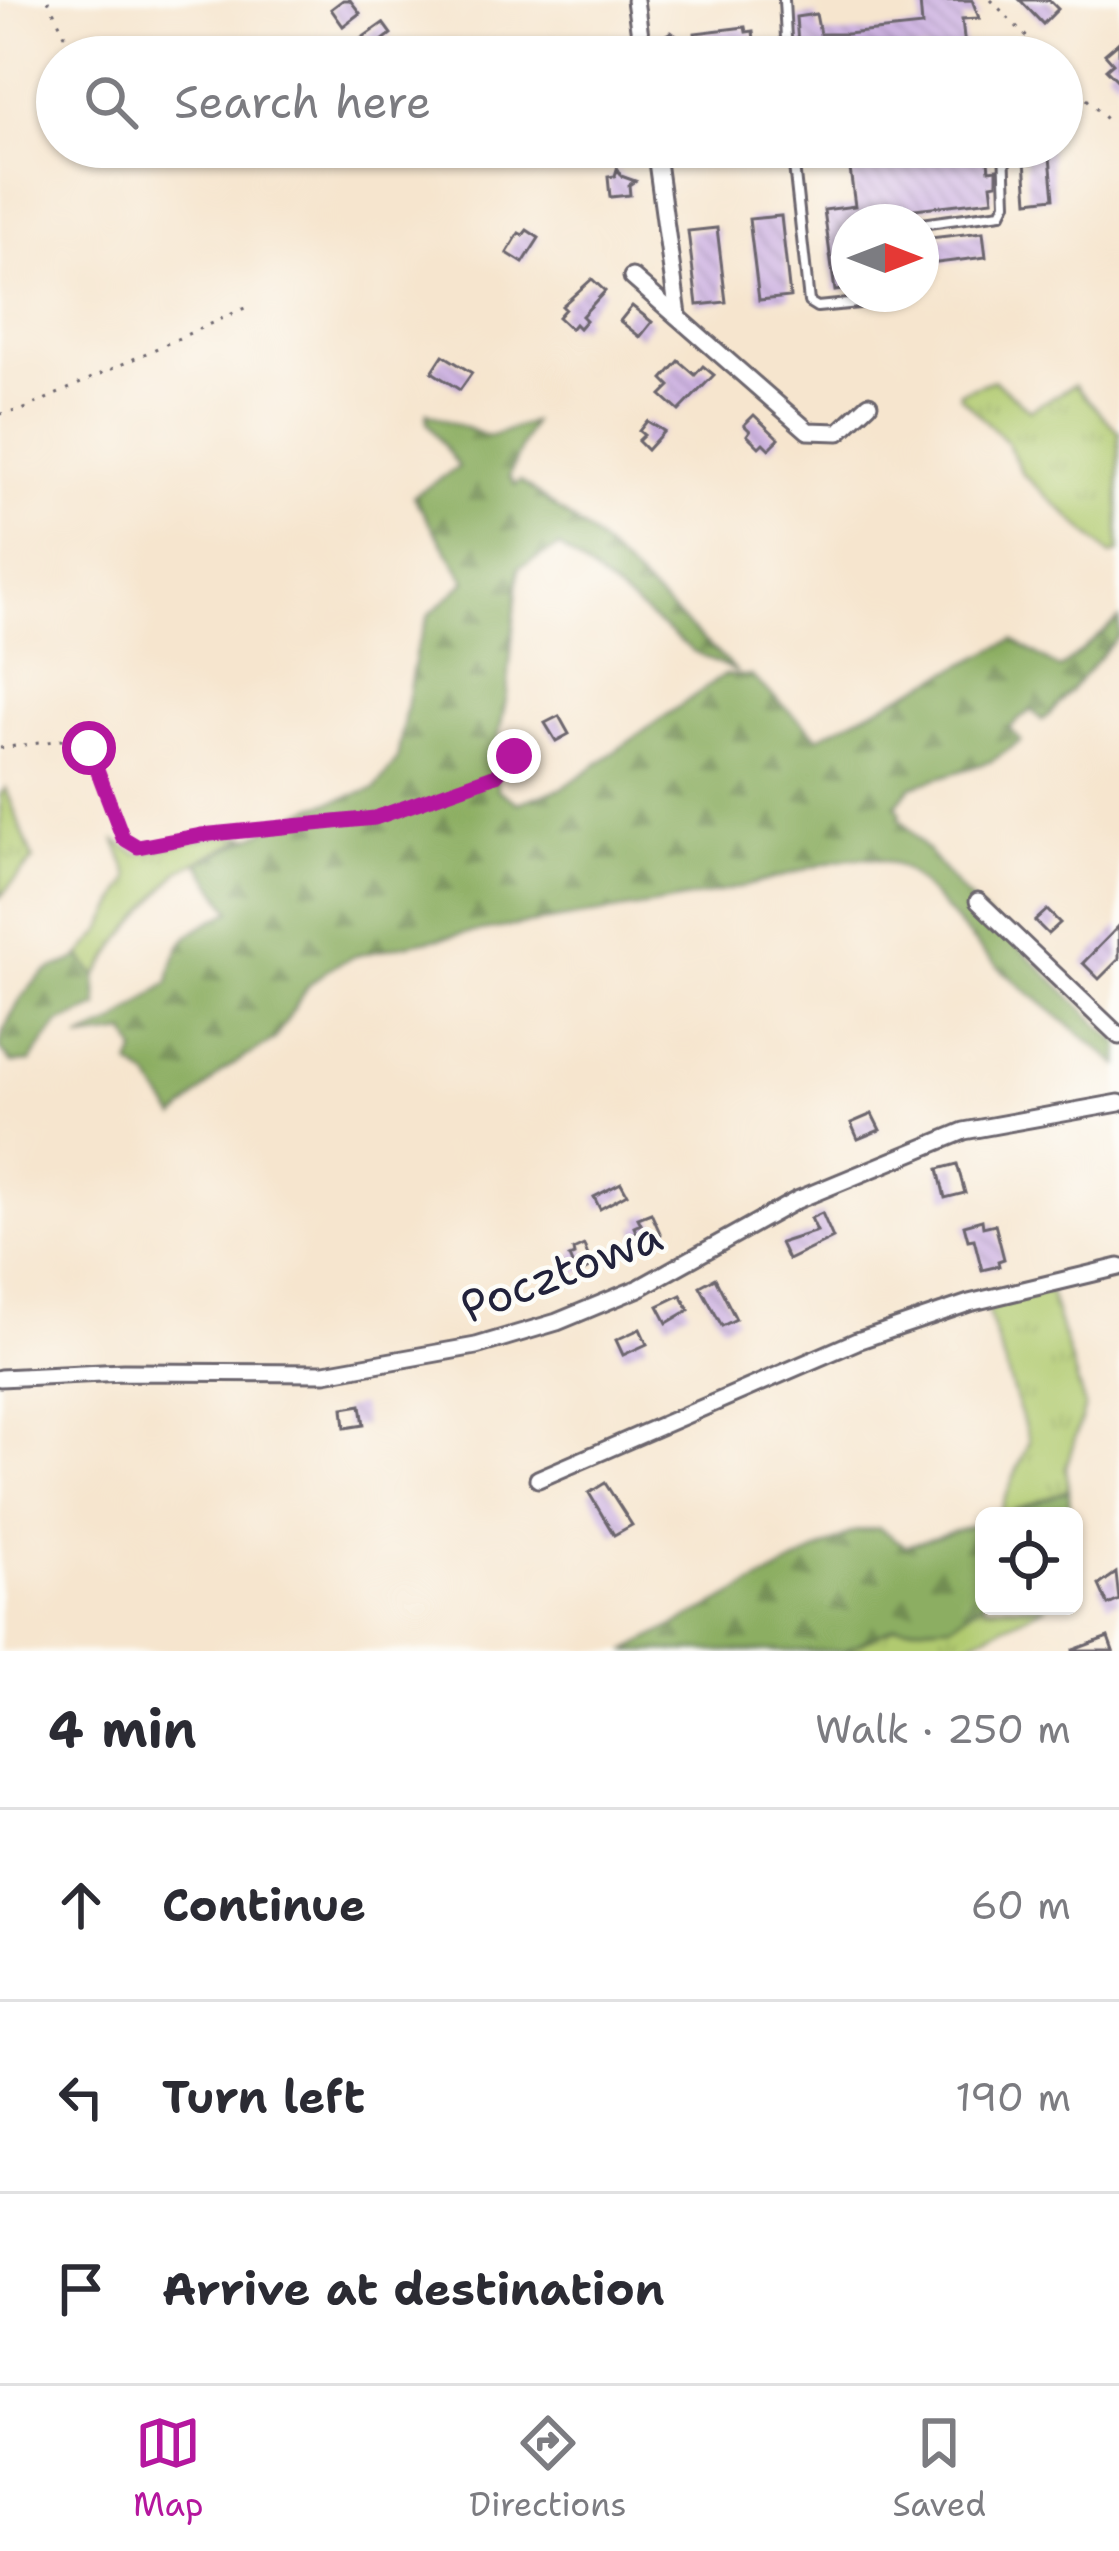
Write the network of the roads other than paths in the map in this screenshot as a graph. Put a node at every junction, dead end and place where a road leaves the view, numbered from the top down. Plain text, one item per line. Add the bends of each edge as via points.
1 (635, 0) edge
2 (784, 0) edge
3 (640, 36) edge
4 (786, 36) edge
5 (658, 168) edge
6 (793, 168) edge
7 (1004, 168) edge
8 (939, 222) edge
9 (632, 277) dead end
10 (831, 306) edge
11 (678, 315) junction
12 (869, 404) dead end
13 (978, 902) dead end
14 (1119, 1036) edge
15 (1119, 1103) edge
16 (1119, 1267) edge
17 (0, 1378) edge
18 (538, 1479) dead end

1 - 3 street
2 - 4 lane
5 - 11 street
6 - 10 lane via 809,302
7 - 8 lane via 1005,209
9 - 11 street
11 - 12 street via 808,431 839,432
13 - 14 street
15 - 17 street, Pocztowa via 964,1131 797,1200 639,1288 476,1346 325,1373
16 - 18 street via 969,1303 857,1341

